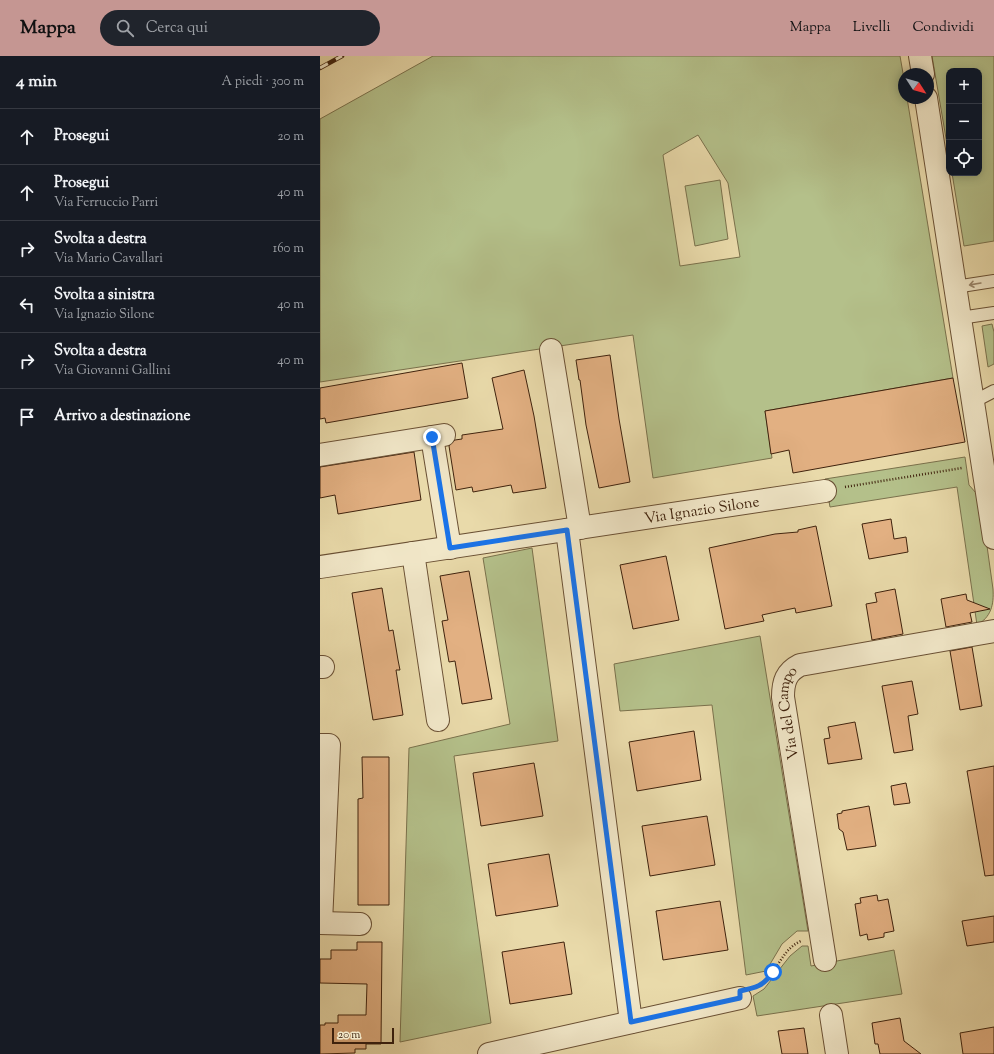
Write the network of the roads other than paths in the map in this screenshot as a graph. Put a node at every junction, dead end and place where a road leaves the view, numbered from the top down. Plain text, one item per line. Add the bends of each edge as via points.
1 (920, 56) edge
2 (922, 68) edge
3 (927, 104) edge
4 (994, 281) edge
5 (955, 287) junction
6 (994, 313) edge
7 (960, 318) junction
8 (551, 350) dead end
9 (994, 391) edge
10 (973, 402) junction
11 (320, 455) edge
12 (825, 491) road end
13 (573, 529) junction
14 (994, 538) edge
15 (450, 548) junction
16 (413, 553) junction
17 (320, 567) edge
18 (994, 631) edge
19 (438, 720) dead end
20 (320, 745) edge
21 (320, 923) edge
22 (360, 924) dead end
23 (825, 960) dead end
24 (740, 998) road end
25 (831, 1015) dead end
26 (631, 1022) junction
27 (488, 1054) edge
28 (837, 1054) edge

1 - 2 street
3 - 5 street
4 -> 5 lane
5 - 7 street
6 - 7 lane
7 - 10 street
8 - 13 street
9 - 10 lane
10 - 14 street
11 - 15 street via 438,436
12 - 13 street, Via Ignazio Silone
13 - 15 street, Via Ignazio Silone
13 - 26 street
15 - 16 street, Via Ignazio Silone
16 - 17 street, Via Ignazio Silone
16 - 19 street
18 - 23 street, Via del Campo via 800,665 793,668 784,681 784,697
20 - 21 street via 329,745
21 - 22 street
24 - 26 street
25 - 28 street
26 - 27 street

